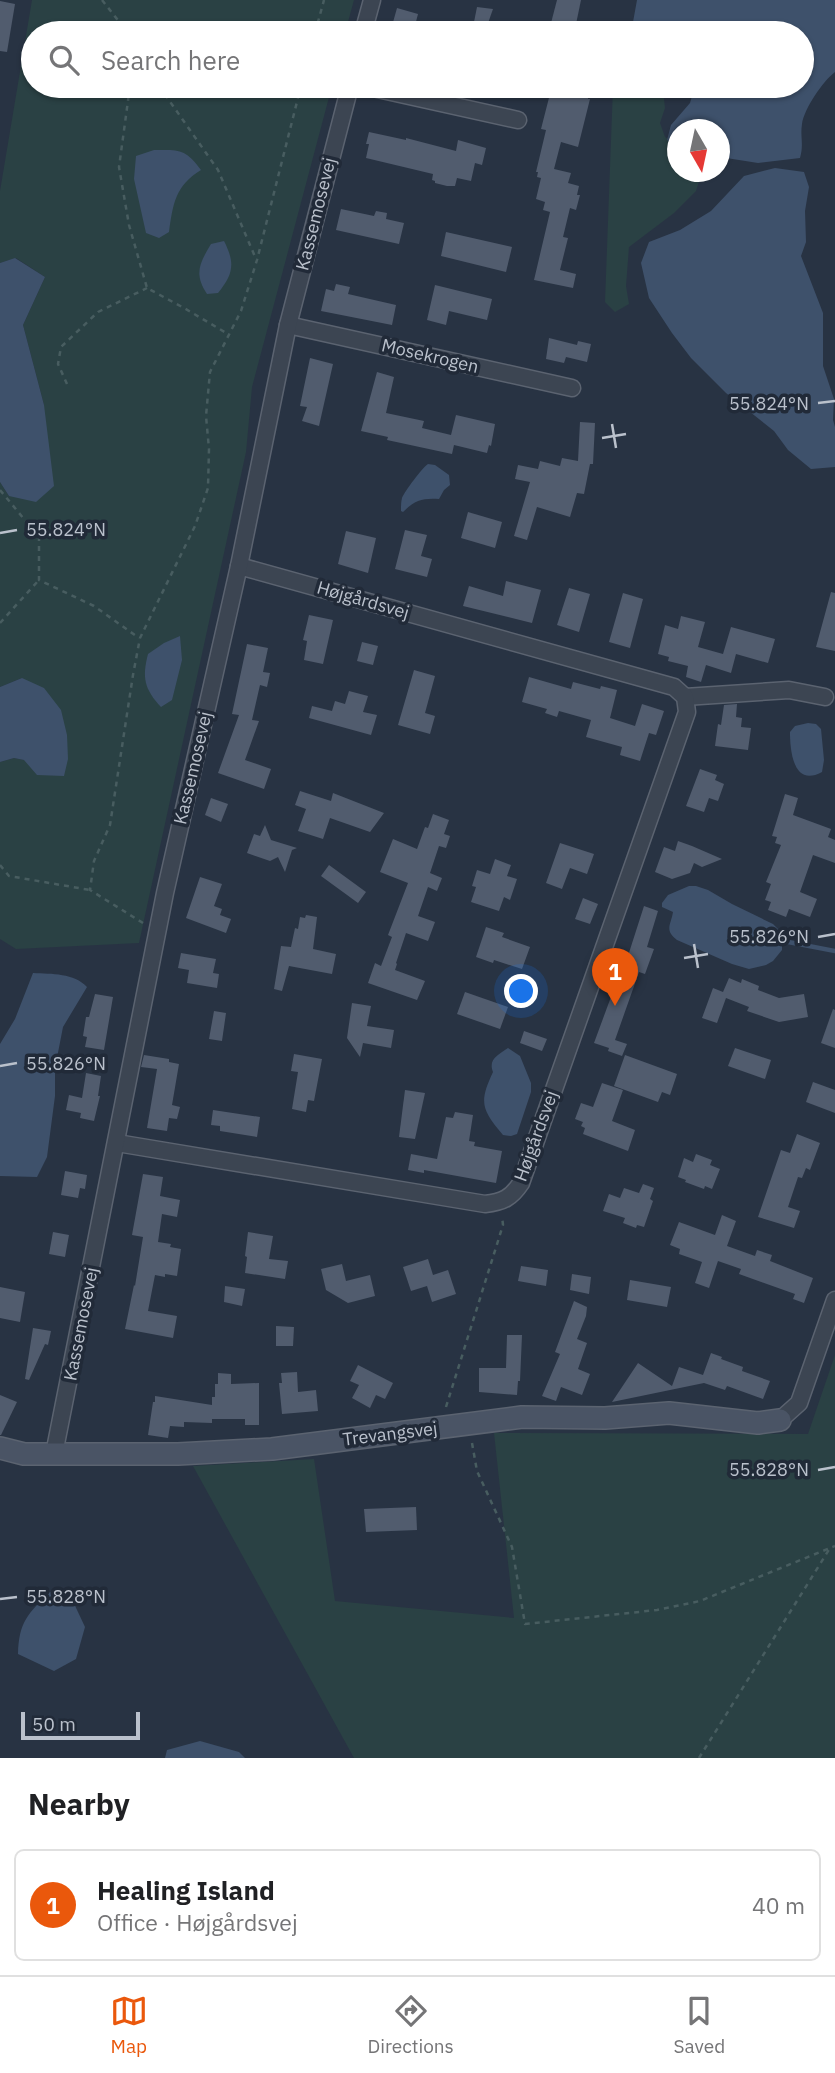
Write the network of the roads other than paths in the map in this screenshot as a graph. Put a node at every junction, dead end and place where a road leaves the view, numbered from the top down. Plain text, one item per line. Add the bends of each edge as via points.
1 (372, 0) edge
2 (366, 21) edge
3 (347, 98) edge
4 (419, 98) edge
5 (518, 120) dead end
6 (288, 325) junction
7 (572, 388) dead end
8 (239, 566) junction
9 (685, 697) junction
10 (825, 697) dead end
11 (117, 1143) junction
12 (835, 1300) edge
13 (780, 1420) joint
14 (0, 1448) edge
15 (54, 1454) junction

1 - 2 street
3 - 6 street, Kassemosevej
4 - 5 street
6 - 7 street, Mosekrogen
6 - 8 street, Kassemosevej
8 - 9 street, Højgårdsvej via 674,687
8 - 11 street, Kassemosevej
9 - 10 street via 789,690
9 - 11 street, Højgårdsvej via 687,712 521,1183 512,1196 485,1203
11 - 15 street, Kassemosevej
12 - 13 street via 799,1403
13 - 15 street, Trevangsvej via 758,1423 669,1413 522,1417 272,1449
14 - 15 street, Trevangsvej

